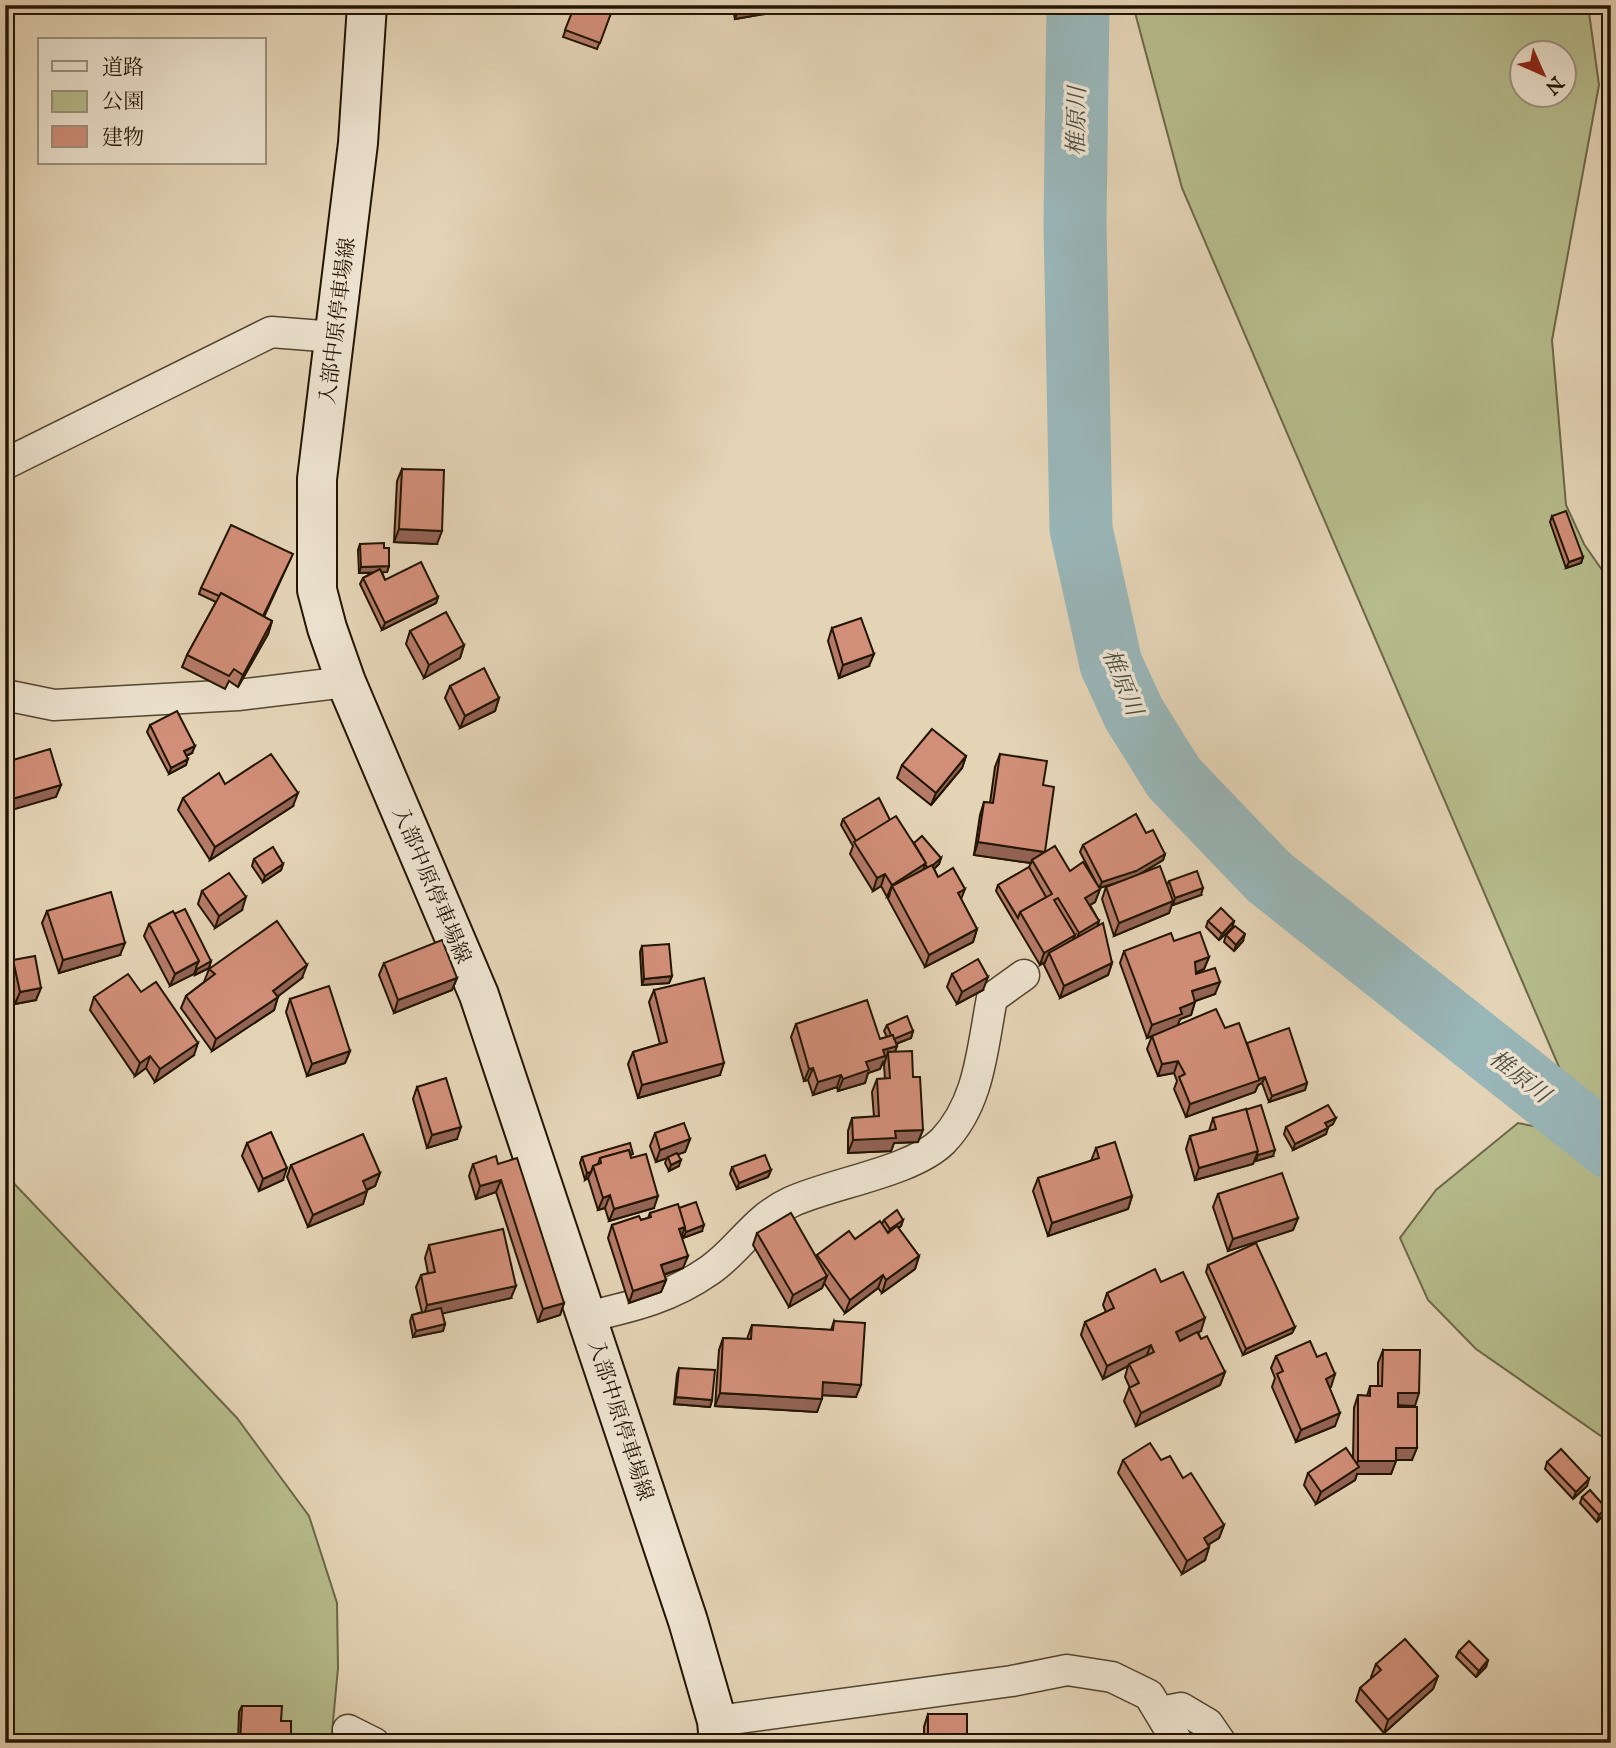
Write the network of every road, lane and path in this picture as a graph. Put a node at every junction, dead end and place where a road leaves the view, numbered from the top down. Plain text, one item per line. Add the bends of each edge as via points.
1 (367, 5) edge
2 (335, 337) junction
3 (5, 464) edge
4 (346, 682) junction
5 (5, 695) edge
6 (1024, 975) dead end
7 (587, 1318) junction
8 (1161, 1712) junction
9 (718, 1732) edge
10 (1178, 1743) edge
11 (1221, 1743) edge

1 - 2 main road, 入部中原停車場線 via 358,143
2 - 3 street via 271,332
2 - 4 main road, 入部中原停車場線 via 317,479 315,543 317,590
4 - 5 street via 238,695 54,705
4 - 7 main road, 入部中原停車場線 via 479,995
6 - 7 street via 992,998 975,1090 965,1114 941,1143 920,1157 791,1202 760,1220 712,1269 664,1298
7 - 9 main road, 入部中原停車場線 via 688,1621
8 - 9 street via 1149,1695 1112,1677 1067,1671
8 - 10 street
8 - 11 street via 1181,1708 1208,1724

